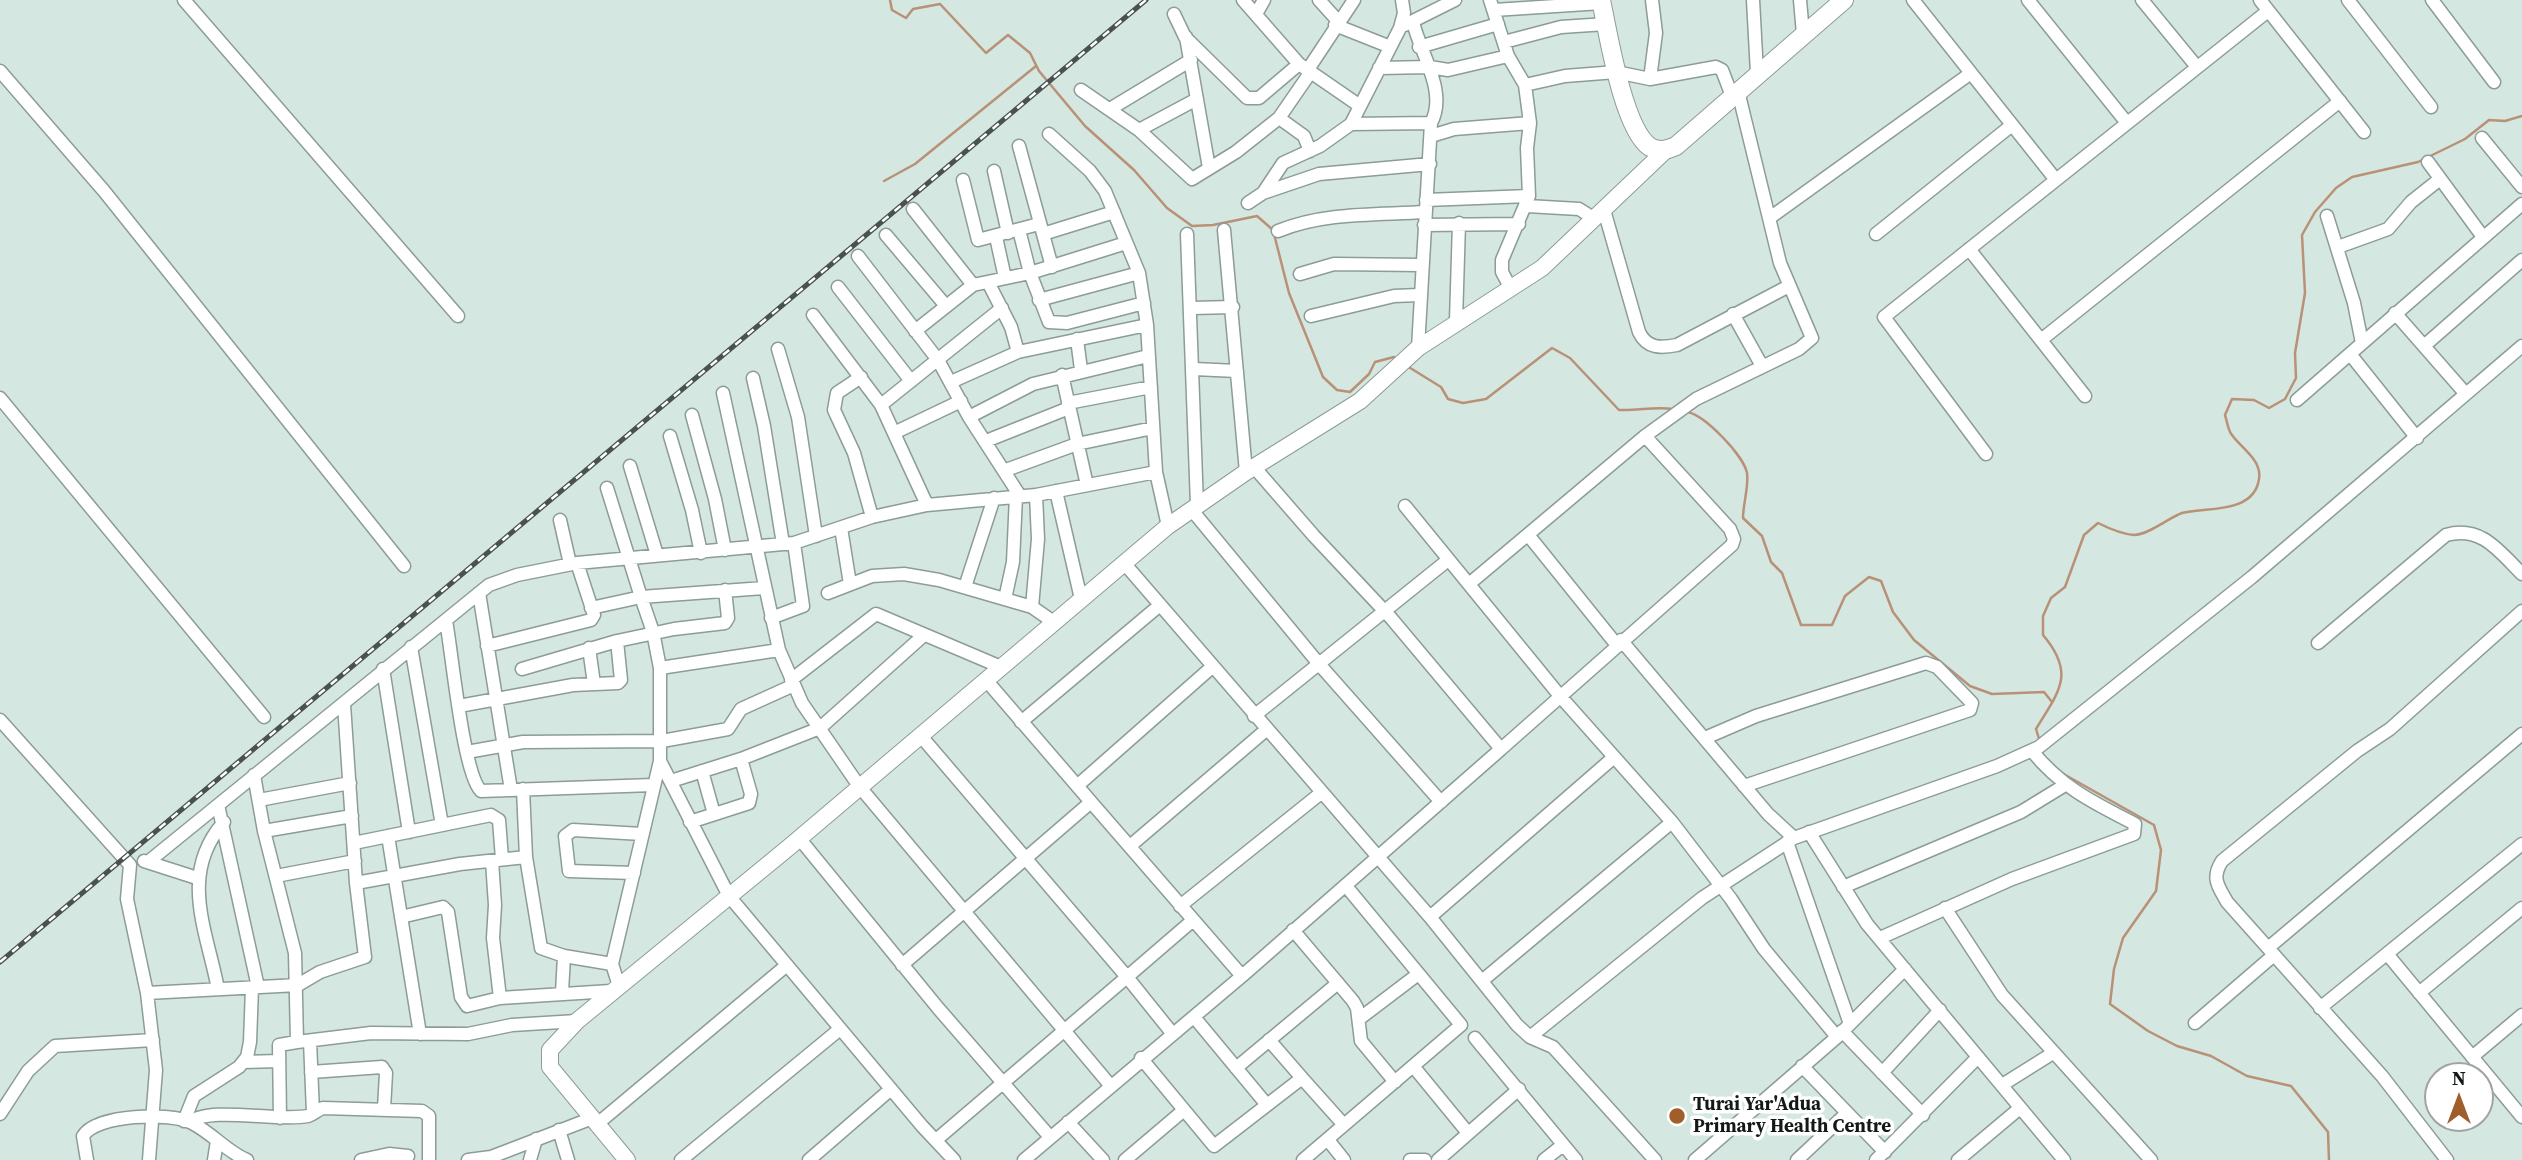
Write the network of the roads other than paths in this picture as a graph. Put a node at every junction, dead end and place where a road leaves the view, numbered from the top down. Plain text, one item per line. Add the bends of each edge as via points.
1 (184, 0) edge
2 (1243, 0) edge
3 (1264, 0) edge
4 (1319, 0) edge
5 (1354, 0) edge
6 (1402, 0) edge
7 (1455, 0) edge
8 (1652, 0) edge
9 (1753, 0) edge
10 (1800, 0) edge
11 (1844, 0) edge
12 (1913, 0) edge
13 (2028, 0) edge
14 (2142, 0) edge
15 (2348, 0) edge
16 (2432, 0) edge
17 (1602, 1) edge
18 (1542, 4) edge
19 (1492, 5) edge
20 (2264, 5) edge
21 (1174, 14) dead end
22 (1256, 14) junction
23 (1413, 22) junction
24 (1336, 23) junction
25 (1498, 24) junction
26 (1606, 24) junction
27 (1400, 28) junction
28 (1803, 34) junction
29 (1185, 37) junction
30 (1504, 42) junction
31 (1388, 46) junction
32 (1419, 47) junction
33 (1508, 56) junction
34 (1191, 60) junction
35 (1430, 67) junction
36 (2197, 67) junction
37 (1379, 68) junction
38 (1305, 69) junction
39 (0, 71) edge
40 (1616, 72) junction
41 (1757, 73) junction
42 (1971, 73) junction
43 (1650, 79) junction
44 (2494, 82) dead end
45 (1525, 85) junction
46 (1081, 90) dead end
47 (1735, 93) junction
48 (1197, 100) junction
49 (2340, 101) junction
50 (1360, 106) junction
51 (2431, 107) dead end
52 (1110, 109) junction
53 (1279, 118) junction
54 (1530, 123) junction
55 (2127, 123) junction
56 (1352, 124) junction
57 (2012, 125) junction
58 (1139, 130) junction
59 (1431, 130) junction
60 (2364, 132) dead end
61 (1049, 134) dead end
62 (2482, 138) dead end
63 (1019, 146) dead end
64 (1665, 150) junction
65 (1310, 151) junction
66 (2428, 162) dead end
67 (1430, 164) junction
68 (1209, 168) junction
69 (994, 171) dead end
70 (2440, 178) junction
71 (963, 180) dead end
72 (2056, 180) junction
73 (2522, 187) edge
74 (1263, 193) junction
75 (1528, 201) junction
76 (1248, 203) dead end
77 (2522, 204) edge
78 (913, 209) dead end
79 (1114, 212) junction
80 (1425, 213) junction
81 (1599, 214) junction
82 (2327, 216) dead end
83 (1771, 217) junction
84 (1459, 223) junction
85 (1519, 224) junction
86 (1041, 229) junction
87 (1224, 230) dead end
88 (1278, 231) dead end
89 (1008, 233) junction
90 (1187, 234) dead end
91 (1876, 234) dead end
92 (886, 235) dead end
93 (2483, 237) junction
94 (1126, 243) junction
95 (2338, 247) junction
96 (1969, 249) junction
97 (858, 256) dead end
98 (2522, 260) edge
99 (1421, 265) junction
100 (1052, 267) junction
101 (1030, 273) junction
102 (1139, 273) junction
103 (1300, 274) dead end
104 (1004, 278) junction
105 (988, 282) junction
106 (973, 285) junction
107 (1789, 286) junction
108 (838, 287) dead end
109 (1510, 287) junction
110 (1419, 295) junction
111 (1039, 300) junction
112 (1144, 303) junction
113 (946, 306) junction
114 (1233, 307) junction
115 (1002, 308) junction
116 (1192, 308) junction
117 (2395, 313) junction
118 (1733, 314) junction
119 (813, 315) dead end
120 (458, 316) dead end
121 (1311, 316) dead end
122 (1456, 321) junction
123 (1147, 325) junction
124 (915, 331) junction
125 (1077, 339) junction
126 (2041, 340) junction
127 (2362, 343) junction
128 (2424, 346) junction
129 (2521, 347) edge
130 (1418, 348) junction
131 (778, 349) dead end
132 (1018, 352) junction
133 (2350, 354) junction
134 (1149, 356) junction
135 (938, 360) junction
136 (1762, 366) junction
137 (1194, 369) junction
138 (1081, 370) junction
139 (1237, 370) junction
140 (1062, 375) junction
141 (861, 377) junction
142 (752, 378) dead end
143 (911, 381) junction
144 (951, 382) junction
145 (1151, 387) junction
146 (723, 393) dead end
147 (2465, 393) junction
148 (2085, 396) dead end
149 (0, 398) edge
150 (2297, 400) dead end
151 (961, 401) junction
152 (881, 405) junction
153 (1069, 405) junction
154 (692, 415) dead end
155 (969, 417) junction
156 (1153, 428) junction
157 (896, 432) junction
158 (670, 436) dead end
159 (1645, 436) junction
160 (2417, 438) junction
161 (986, 442) junction
162 (1077, 444) junction
163 (1986, 454) dead end
164 (630, 466) dead end
165 (1250, 469) junction
166 (1006, 470) junction
167 (1156, 472) junction
168 (1087, 485) junction
169 (607, 488) dead end
170 (1056, 491) junction
171 (1037, 495) junction
172 (1018, 496) junction
173 (994, 498) junction
174 (927, 505) junction
175 (1405, 506) dead end
176 (1194, 507) junction
177 (1061, 512) junction
178 (872, 517) junction
179 (560, 520) dead end
180 (1037, 523) junction
181 (1168, 526) junction
182 (841, 528) junction
183 (816, 536) junction
184 (1529, 536) junction
185 (789, 544) junction
186 (755, 548) junction
187 (725, 551) junction
188 (701, 553) junction
189 (657, 555) junction
190 (631, 557) junction
191 (1448, 560) junction
192 (1124, 563) junction
193 (573, 564) junction
194 (404, 566) dead end
195 (2522, 574) edge
196 (850, 584) junction
197 (1469, 584) junction
198 (965, 587) junction
199 (764, 588) junction
200 (725, 590) junction
201 (479, 593) junction
202 (828, 593) dead end
203 (641, 597) junction
204 (1005, 598) junction
205 (1081, 599) junction
206 (1160, 606) junction
207 (1032, 607) junction
208 (591, 608) junction
209 (1384, 610) junction
210 (2522, 611) edge
211 (771, 618) junction
212 (446, 621) junction
213 (1055, 623) junction
214 (653, 632) junction
215 (924, 635) junction
216 (617, 641) junction
217 (1618, 642) junction
218 (2318, 643) dead end
219 (487, 646) junction
220 (411, 648) junction
221 (589, 648) junction
222 (779, 650) junction
223 (1319, 664) junction
224 (1001, 667) junction
225 (1212, 667) junction
226 (522, 668) dead end
227 (660, 668) junction
228 (383, 669) junction
229 (986, 680) junction
230 (792, 683) junction
231 (594, 684) junction
232 (1560, 696) junction
233 (494, 699) junction
234 (344, 704) junction
235 (459, 706) junction
236 (1254, 716) junction
237 (264, 717) dead end
238 (0, 720) edge
239 (1021, 722) junction
240 (820, 728) junction
241 (1266, 730) junction
242 (2522, 734) edge
243 (920, 735) junction
244 (1704, 738) junction
245 (662, 741) junction
246 (502, 745) junction
247 (1501, 748) junction
248 (2035, 749) junction
249 (467, 752) junction
250 (1613, 758) junction
251 (741, 759) junction
252 (660, 761) junction
253 (702, 771) junction
254 (254, 775) junction
255 (671, 781) junction
256 (350, 783) junction
257 (653, 785) junction
258 (2065, 785) junction
259 (859, 786) junction
260 (1077, 786) junction
261 (1744, 786) junction
262 (517, 790) junction
263 (1321, 793) junction
264 (259, 800) junction
265 (1091, 802) junction
266 (1441, 802) junction
267 (218, 804) junction
268 (714, 814) junction
269 (352, 816) junction
270 (224, 822) junction
271 (690, 822) junction
272 (1672, 822) junction
273 (442, 825) junction
274 (264, 831) junction
275 (409, 832) junction
276 (1809, 832) junction
277 (642, 834) junction
278 (388, 836) junction
279 (799, 838) junction
280 (1791, 840) junction
281 (354, 843) junction
282 (2522, 844) edge
283 (1130, 846) junction
284 (526, 857) junction
285 (1379, 859) junction
286 (355, 860) junction
287 (497, 860) junction
288 (1026, 860) junction
289 (148, 862) junction
290 (130, 865) junction
291 (634, 873) junction
292 (276, 876) junction
293 (197, 878) junction
294 (393, 878) junction
295 (356, 883) junction
296 (1720, 884) junction
297 (1346, 886) junction
298 (1843, 887) junction
299 (729, 896) junction
300 (1180, 906) junction
301 (1945, 908) junction
302 (2522, 908) edge
303 (964, 912) junction
304 (401, 917) junction
305 (1430, 917) junction
306 (1192, 921) junction
307 (1293, 930) junction
308 (1880, 938) junction
309 (2271, 952) junction
310 (2388, 955) junction
311 (564, 956) junction
312 (612, 964) junction
313 (787, 965) junction
314 (902, 965) junction
315 (1905, 969) junction
316 (1417, 975) junction
317 (1242, 976) junction
318 (1127, 977) junction
319 (1483, 979) junction
320 (1338, 983) junction
321 (299, 985) junction
322 (255, 988) junction
323 (615, 988) junction
324 (218, 989) junction
325 (562, 992) junction
326 (147, 993) junction
327 (2419, 993) junction
328 (500, 998) junction
329 (2320, 1008) junction
330 (1940, 1010) junction
331 (2522, 1015) edge
332 (1194, 1017) junction
333 (1359, 1019) junction
334 (577, 1021) junction
335 (2195, 1023) dead end
336 (840, 1029) junction
337 (1843, 1031) junction
338 (1065, 1032) junction
339 (1172, 1033) junction
340 (420, 1034) junction
341 (1530, 1037) junction
342 (1475, 1038) dead end
343 (153, 1040) junction
344 (1269, 1041) junction
345 (303, 1042) junction
346 (2053, 1053) junction
347 (1978, 1057) junction
348 (2472, 1057) junction
349 (1141, 1058) junction
350 (279, 1061) junction
351 (243, 1062) junction
352 (1413, 1066) junction
353 (1802, 1066) junction
354 (1236, 1068) junction
355 (311, 1072) junction
356 (1882, 1073) junction
357 (1302, 1078) junction
358 (1395, 1082) junction
359 (1003, 1083) junction
360 (1110, 1085) junction
361 (2002, 1085) junction
362 (891, 1088) junction
363 (1519, 1088) junction
364 (1267, 1105) junction
365 (2020, 1108) junction
366 (384, 1109) junction
367 (1184, 1110) junction
368 (313, 1113) junction
369 (1847, 1113) junction
370 (0, 1114) edge
371 (1923, 1115) junction
372 (2522, 1117) edge
373 (150, 1118) junction
374 (280, 1118) junction
375 (188, 1121) junction
376 (593, 1122) junction
377 (1068, 1122) junction
378 (1344, 1125) junction
379 (559, 1130) junction
380 (1468, 1133) junction
381 (1050, 1137) junction
382 (536, 1139) junction
383 (936, 1140) junction
384 (1328, 1140) junction
385 (217, 1141) junction
386 (1563, 1145) junction
387 (1880, 1156) edge
388 (945, 1157) edge
389 (404, 1158) edge
390 (491, 1159) edge
391 (2061, 1159) edge
392 (87, 1160) edge
393 (149, 1160) edge
394 (214, 1160) edge
395 (247, 1160) edge
396 (361, 1160) edge
397 (432, 1160) edge
398 (468, 1160) edge
399 (530, 1160) edge
400 (568, 1160) edge
401 (627, 1160) edge
402 (681, 1160) edge
403 (809, 1160) edge
404 (1024, 1160) edge
405 (1103, 1160) edge
406 (1125, 1160) edge
407 (1303, 1160) edge
408 (1344, 1160) edge
409 (1410, 1160) edge
410 (1425, 1160) edge
411 (1438, 1160) edge
412 (1544, 1160) edge
413 (1576, 1160) edge
414 (1655, 1160) edge
415 (1695, 1160) edge
416 (1797, 1160) edge
417 (1958, 1160) edge
418 (2151, 1160) edge
419 (2447, 1160) edge

1 - 120 street
2 - 22 street
3 - 22 street
4 - 24 street
5 - 24 street
6 - 27 street
7 - 23 street
8 - 43 street via 1656,33
9 - 41 street
10 - 28 street
11 - 28 main road
12 - 42 street
13 - 55 street
14 - 36 street
15 - 51 street
16 - 44 street
17 - 18 street
17 - 26 main road
18 - 19 street
19 - 25 street
20 - 36 street
20 - 49 street
21 - 29 street
22 - 38 street
23 - 27 street
23 - 32 street
24 - 31 street
24 - 38 street
25 - 30 street
25 - 32 street
26 - 30 street via 1561,27
26 - 40 main road
27 - 31 street
28 - 41 main road
29 - 34 street
29 - 38 street via 1252,100
30 - 33 street
31 - 37 street
32 - 35 street
33 - 35 street via 1448,70
33 - 45 street
34 - 48 street
34 - 52 street
35 - 37 street
35 - 59 street via 1435,116
36 - 55 street
37 - 50 street
38 - 50 street
38 - 53 street
39 - 194 street via 104,191
40 - 43 street
40 - 45 street
40 - 64 main road via 1636,131 1652,148
41 - 47 main road
42 - 57 street
42 - 83 street
43 - 47 street via 1720,68
45 - 54 street
46 - 52 street
47 - 64 main road via 1676,146
47 - 83 street
48 - 58 street
48 - 68 street
49 - 60 street
49 - 126 street
50 - 56 street
52 - 58 street
53 - 65 street via 1304,136
53 - 68 street
54 - 59 street
54 - 75 street
55 - 72 street
56 - 59 street
56 - 65 street
57 - 72 street
57 - 91 street
58 - 68 street via 1187,177
59 - 67 street
61 - 79 street via 1090,171
62 - 73 street
63 - 86 street
64 - 81 street
65 - 74 street via 1278,167
66 - 70 street
67 - 74 street via 1319,174
67 - 80 street
69 - 89 street
70 - 93 street
70 - 95 street via 2388,229
71 - 89 street via 978,240
72 - 96 street
74 - 76 street
75 - 80 street
75 - 81 street
75 - 85 street
77 - 93 street
78 - 106 street
79 - 86 street
79 - 94 street
80 - 84 street
80 - 88 street via 1331,216
80 - 99 street
81 - 109 street via 1542,268
81 - 118 street via 1643,341 1662,348 1678,345
82 - 95 street
83 - 107 street
84 - 85 street
84 - 122 street
85 - 109 street via 1502,260
86 - 89 street
86 - 100 street
87 - 114 street
89 - 101 street
89 - 104 street
90 - 116 street
92 - 113 street
93 - 117 street
94 - 100 street
94 - 102 street
95 - 127 street
96 - 126 street
96 - 163 street via 1884,317
97 - 124 street
98 - 128 street
99 - 103 street via 1334,264
99 - 110 street
100 - 101 street
101 - 104 street
101 - 111 street
102 - 111 street
102 - 112 street
104 - 105 street
105 - 106 street
105 - 115 street
106 - 113 street
107 - 118 street
107 - 136 street via 1812,338
108 - 143 street
109 - 122 street
110 - 121 street via 1394,296
110 - 130 street
111 - 112 street via 1046,320 1055,324
112 - 123 street
113 - 124 street
114 - 116 street
114 - 139 street
115 - 132 street
115 - 135 street
116 - 137 street
117 - 127 street
117 - 128 street
118 - 136 street
119 - 141 street
122 - 130 street
123 - 125 street
123 - 134 street
124 - 135 street
125 - 132 street
125 - 138 street
126 - 148 street
127 - 133 street
128 - 147 street
129 - 147 street
130 - 165 street via 1360,401
131 - 183 street via 798,417
132 - 144 street
133 - 150 street
133 - 160 street
134 - 138 street
134 - 145 street
135 - 143 street
135 - 144 street
136 - 159 street via 1696,400
137 - 139 street
137 - 176 street
138 - 140 street
139 - 165 street
140 - 153 street
140 - 155 street via 1033,384
141 - 152 street
141 - 178 street via 836,393 834,410 854,453
142 - 185 street
143 - 152 street
144 - 151 street
145 - 153 street
145 - 156 street
146 - 186 street
147 - 160 street
149 - 237 street
151 - 155 street
151 - 157 street
152 - 157 street
153 - 161 street
153 - 162 street
154 - 187 street
155 - 161 street
156 - 162 street
156 - 167 street
157 - 174 street
158 - 188 street
159 - 184 street
159 - 217 street via 1730,529 1734,539
160 - 248 street via 2252,578
161 - 166 street
162 - 166 street
162 - 168 street
164 - 189 street
165 - 176 street
165 - 209 street
166 - 172 street
167 - 168 street
167 - 181 street
168 - 170 street
169 - 190 street
170 - 171 street
170 - 177 street
171 - 172 street
171 - 180 street
172 - 173 street
172 - 204 street
173 - 174 street
173 - 198 street
174 - 178 street
175 - 191 street
176 - 181 street
176 - 223 street
177 - 180 street
177 - 205 street
178 - 182 street
179 - 193 street
180 - 207 street
181 - 192 street
182 - 183 street
182 - 196 street
183 - 185 street
184 - 197 street
184 - 217 street
185 - 186 street
185 - 211 street via 803,606
186 - 187 street
186 - 199 street
187 - 188 street
188 - 189 street
189 - 190 street
190 - 193 street
190 - 203 street
191 - 197 street
191 - 209 street
192 - 205 street
192 - 206 street
193 - 201 street via 517,575
193 - 208 street
195 - 218 street via 2484,537 2472,532 2446,535
196 - 198 street via 872,576 904,574
196 - 202 street
197 - 232 street
198 - 204 street
199 - 200 street
199 - 211 street
200 - 203 street
200 - 214 street via 725,623
201 - 212 street
201 - 219 street
203 - 208 street
203 - 214 street
204 - 207 street
205 - 213 street
206 - 225 street
206 - 239 street
207 - 213 street
208 - 219 street via 591,620
209 - 223 street
209 - 247 street
210 - 309 street via 2390,729 2222,861 2215,881 2227,902
211 - 222 street
212 - 220 street
212 - 235 street
213 - 224 street
214 - 216 street
214 - 227 street
215 - 224 street
215 - 230 street via 881,615 871,616
215 - 240 street
216 - 221 street
216 - 231 street via 621,680
217 - 232 street
217 - 244 street
219 - 233 street
220 - 228 street
220 - 273 street
221 - 226 street
221 - 231 street
222 - 227 street
222 - 230 street
223 - 236 street
223 - 266 street
224 - 229 street
225 - 236 street
225 - 260 street
227 - 245 street
228 - 234 street
228 - 275 street
229 - 239 street
229 - 243 street
230 - 240 street
230 - 245 street via 741,709 728,729
231 - 233 street
232 - 247 street
232 - 250 street
233 - 235 street
233 - 246 street
234 - 254 street
234 - 256 street
235 - 249 street
236 - 241 street
238 - 290 street
239 - 260 street
240 - 251 street
240 - 259 street
241 - 263 street
241 - 283 street
242 - 309 street
243 - 259 street
243 - 288 street
244 - 261 street
244 - 261 street via 1756,716 1926,663 1937,667 1972,704 1970,710
245 - 246 street
245 - 252 street
246 - 249 street
246 - 262 street
247 - 266 street
248 - 258 street
248 - 276 street
249 - 262 street via 481,791
250 - 272 street
250 - 305 street
251 - 253 street
251 - 268 street via 751,799
252 - 255 street
252 - 257 street
253 - 255 street
253 - 268 street
254 - 264 street
254 - 267 street
255 - 271 street
256 - 264 street
256 - 269 street
257 - 262 street
257 - 277 street
258 - 298 street via 2021,812
258 - 301 street via 2135,824 2134,834
259 - 279 street
259 - 303 street
260 - 265 street
261 - 280 street
262 - 284 street
263 - 285 street
263 - 300 street
264 - 274 street
265 - 283 street
265 - 288 street
266 - 285 street
267 - 270 street
267 - 289 street
268 - 271 street
269 - 274 street
269 - 281 street
270 - 293 street via 209,845
270 - 322 street
271 - 299 street
272 - 296 street
272 - 319 street
273 - 275 street
273 - 287 street via 496,816
274 - 292 street
275 - 278 street
276 - 280 street
276 - 298 street
277 - 291 street
277 - 291 street via 573,830 565,836 569,871
278 - 281 street
278 - 294 street
279 - 299 street
279 - 314 street
280 - 296 street
280 - 337 street
281 - 286 street
282 - 310 street
283 - 300 street
284 - 287 street
284 - 311 street via 541,948
285 - 297 street
285 - 305 street
286 - 292 street
286 - 295 street
287 - 294 street
287 - 328 street via 493,938
288 - 303 street
288 - 318 street
289 - 290 street
289 - 293 street
290 - 326 street via 127,899
291 - 312 street
292 - 321 street
293 - 324 street
294 - 295 street
294 - 304 street
295 - 321 street via 365,957 320,972
296 - 337 street via 1764,949
296 - 341 street
297 - 307 street
297 - 316 street
298 - 308 street
299 - 313 street
299 - 323 street
300 - 306 street
301 - 308 street
301 - 346 street via 2001,995
302 - 327 street
303 - 314 street
303 - 338 street
304 - 328 street via 445,909 463,1003
304 - 340 street
305 - 319 street
306 - 317 street
306 - 318 street
307 - 317 street
307 - 320 street
308 - 315 street
309 - 329 street
309 - 335 street
310 - 327 street
310 - 329 street
311 - 312 street
311 - 325 street
312 - 323 street
313 - 336 street
313 - 376 street
314 - 359 street
315 - 330 street
315 - 337 street
316 - 333 street
316 - 352 street via 1461,1025
317 - 332 street
318 - 338 street
318 - 339 street
319 - 341 street
320 - 333 street via 1357,1008
320 - 344 street
321 - 322 street
321 - 345 street
322 - 324 street
322 - 351 street via 250,1042
323 - 325 street
323 - 334 street
324 - 326 street
325 - 328 street
326 - 343 street
327 - 348 street
329 - 419 street via 2382,1076
330 - 347 street
330 - 356 street
331 - 348 street
332 - 339 street
332 - 354 street
333 - 358 street via 1361,1041
334 - 340 street via 512,1025 479,1033
334 - 376 street via 548,1058 550,1067
336 - 362 street
336 - 402 street
337 - 353 street
337 - 356 street
338 - 359 street
338 - 360 street
339 - 349 street
340 - 345 street via 371,1033
341 - 414 street via 1553,1047
342 - 363 street
343 - 370 street via 55,1046 28,1071
343 - 373 street via 156,1070
344 - 354 street
344 - 357 street
345 - 350 street via 279,1043
345 - 355 street
346 - 361 street
346 - 418 street
347 - 361 street
347 - 371 street
348 - 372 street
349 - 360 street
349 - 367 street
350 - 351 street
350 - 374 street
351 - 375 street via 194,1096
352 - 358 street
352 - 380 street
353 - 369 street
353 - 415 street
354 - 364 street
355 - 366 street via 382,1067 386,1073
355 - 368 street
356 - 371 street
357 - 364 street
357 - 378 street
358 - 378 street
359 - 381 street
359 - 383 street
360 - 377 street
361 - 365 street
362 - 383 street
362 - 403 street
363 - 380 street
363 - 386 street
364 - 367 street via 1214,1146
365 - 391 street
365 - 417 street
366 - 368 street via 323,1108
366 - 397 street via 426,1112
367 - 406 street
368 - 374 street
369 - 387 street
369 - 416 street
371 - 387 street
373 - 375 street
373 - 392 street via 109,1119 86,1130
373 - 393 street
374 - 375 street via 217,1114
375 - 385 street
376 - 379 street
376 - 401 street
377 - 381 street
377 - 405 street
378 - 384 street
379 - 382 street
379 - 400 street
380 - 411 street
381 - 404 street
382 - 390 street
382 - 399 street
383 - 388 street
384 - 407 street
384 - 408 street
385 - 394 street
385 - 395 street
386 - 412 street
386 - 413 street
389 - 396 street via 389,1154
389 - 397 street
390 - 398 street
409 - 410 street

